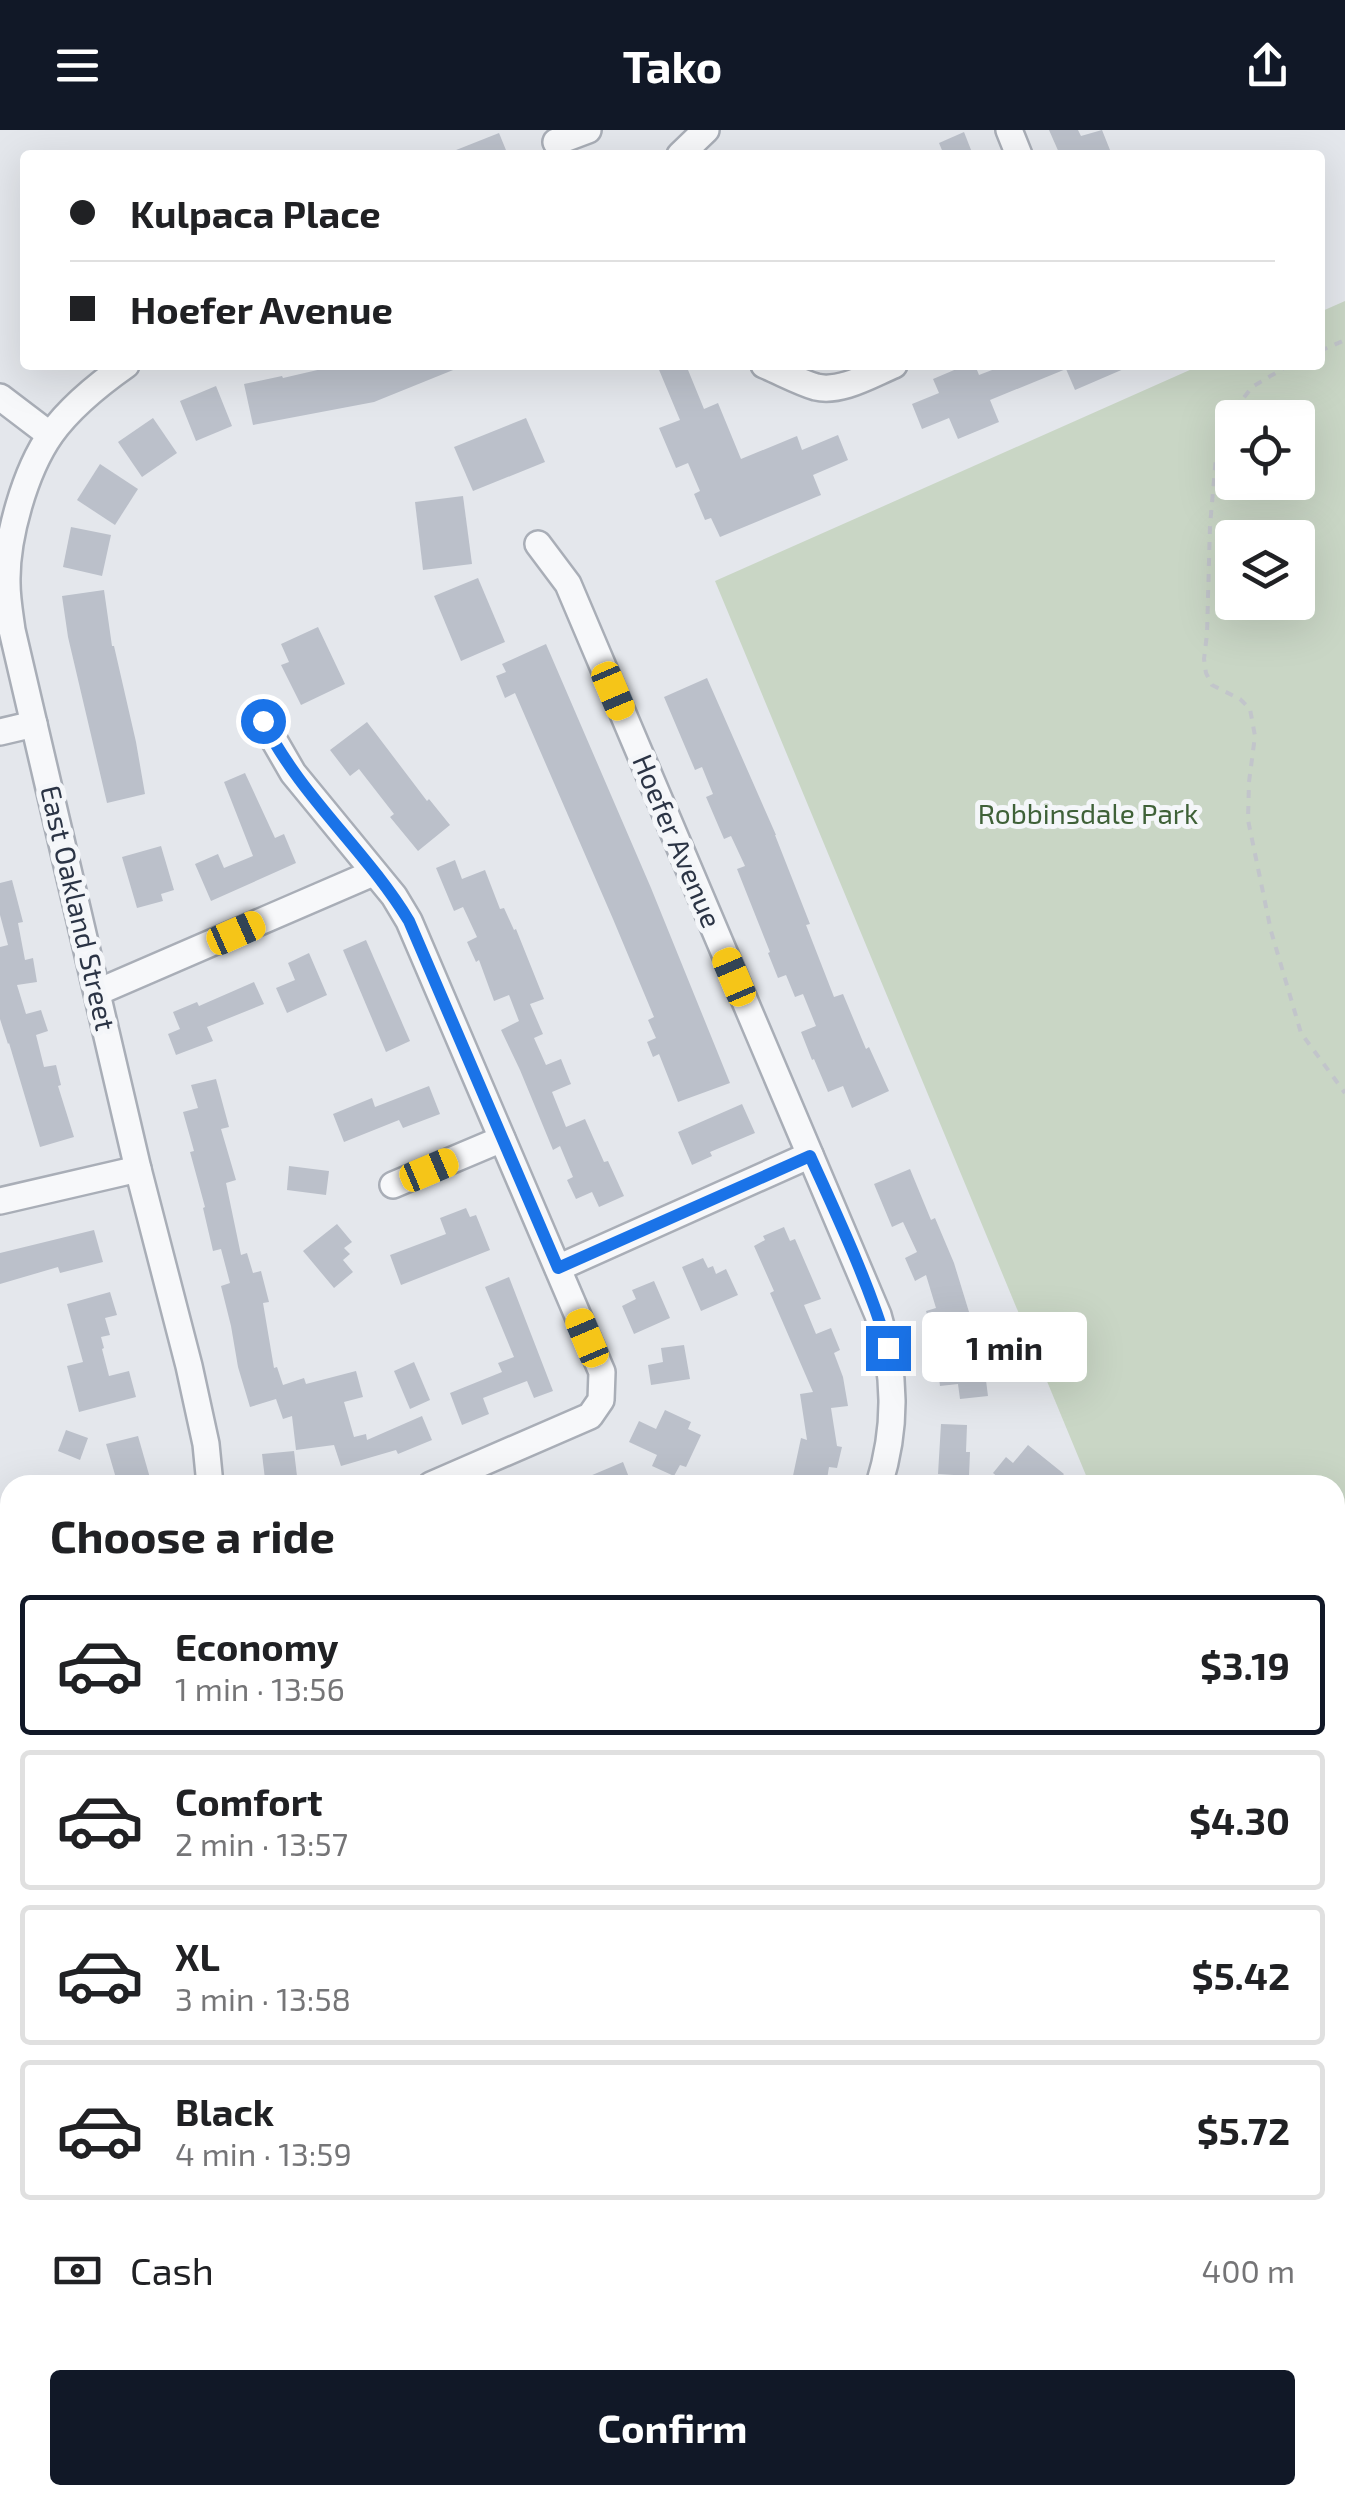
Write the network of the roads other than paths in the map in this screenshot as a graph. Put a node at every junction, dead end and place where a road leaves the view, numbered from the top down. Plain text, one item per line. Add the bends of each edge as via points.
1 (588, 130) edge
2 (706, 130) edge
3 (556, 142) dead end
4 (685, 150) edge
5 (119, 370) edge
6 (776, 370) edge
7 (882, 370) edge
8 (0, 396) edge
9 (50, 435) junction
10 (538, 544) dead end
11 (263, 721) dead end
12 (34, 724) junction
13 (0, 732) edge
14 (373, 873) junction
15 (98, 992) junction
16 (502, 1139) junction
17 (810, 1156) junction
18 (138, 1169) junction
19 (392, 1185) dead end
20 (0, 1201) edge
21 (558, 1268) junction
22 (209, 1475) edge
23 (454, 1475) edge
24 (883, 1475) edge

1 - 3 street
2 - 4 street
5 - 9 street, East Oakland Street
6 - 7 street via 827,388
8 - 9 street
9 - 12 street, East Oakland Street via 28,480 8,556 12,630
10 - 17 street, Hoefer Avenue via 568,584
11 - 14 street via 292,773
12 - 13 street
12 - 15 street, East Oakland Street
14 - 15 street
14 - 16 street via 409,921
15 - 18 street, East Oakland Street
16 - 19 street
16 - 21 street
17 - 21 street
17 - 24 street, Hoefer Avenue via 888,1348 893,1422
18 - 20 street
18 - 22 street, East Oakland Street via 190,1366
21 - 23 street via 602,1372 601,1400 590,1416

